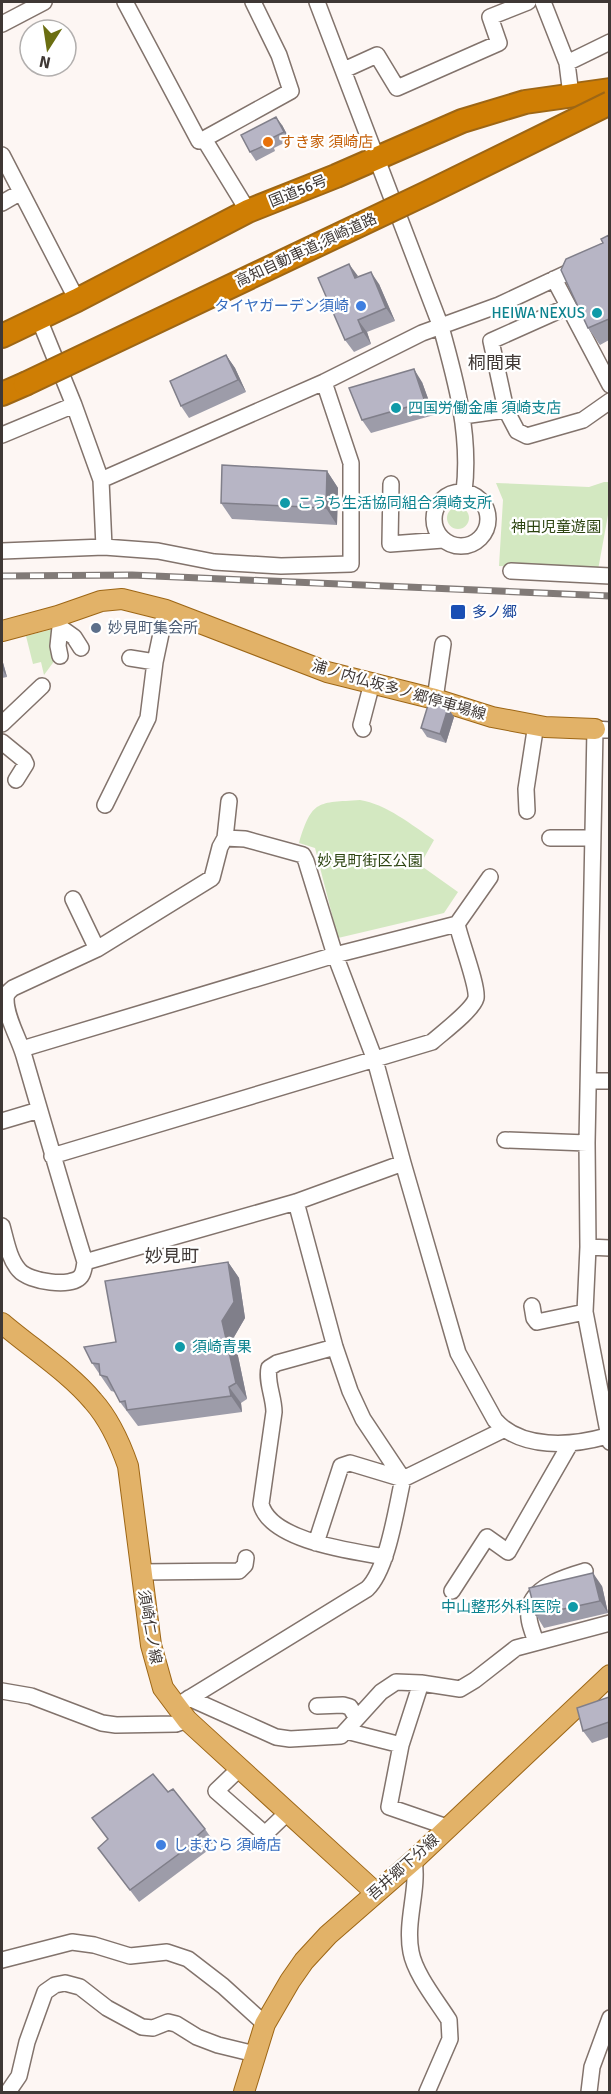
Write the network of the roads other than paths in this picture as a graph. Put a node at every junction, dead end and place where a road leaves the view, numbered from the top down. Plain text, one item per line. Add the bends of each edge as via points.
1 (44, 2) edge
2 (125, 2) edge
3 (253, 2) edge
4 (317, 2) edge
5 (528, 2) edge
6 (543, 2) edge
7 (2, 24) edge
8 (609, 42) edge
9 (567, 63) junction
10 (344, 70) junction
11 (609, 90) edge
12 (571, 95) junction
13 (609, 103) edge
14 (204, 139) junction
15 (2, 155) edge
16 (375, 158) junction
17 (21, 192) junction
18 (2, 203) edge
19 (248, 211) junction
20 (609, 253) edge
21 (554, 279) junction
22 (77, 300) junction
23 (567, 307) junction
24 (39, 319) junction
25 (441, 327) junction
26 (2, 336) edge
27 (324, 382) junction
28 (609, 385) edge
29 (2, 394) edge
30 (609, 401) edge
31 (74, 405) junction
32 (506, 410) junction
33 (463, 416) junction
34 (2, 435) edge
35 (101, 480) junction
36 (391, 484) dead end
37 (464, 492) junction
38 (443, 540) junction
39 (104, 547) junction
40 (2, 551) edge
41 (511, 572) dead end
42 (609, 576) edge
43 (166, 610) junction
44 (59, 622) junction
45 (2, 631) edge
46 (443, 644) dead end
47 (81, 648) dead end
48 (60, 656) dead end
49 (130, 658) dead end
50 (155, 662) junction
51 (372, 683) junction
52 (42, 686) dead end
53 (435, 699) junction
54 (2, 724) edge
55 (536, 724) junction
56 (363, 729) dead end
57 (602, 730) edge
58 (2, 742) edge
59 (16, 780) dead end
60 (230, 801) dead end
61 (105, 805) dead end
62 (527, 811) dead end
63 (225, 838) junction
64 (550, 838) dead end
65 (593, 838) junction
66 (490, 877) dead end
67 (73, 899) dead end
68 (457, 924) junction
69 (97, 950) junction
70 (335, 955) junction
71 (22, 1049) junction
72 (375, 1060) junction
73 (590, 1081) junction
74 (609, 1081) edge
75 (39, 1110) junction
76 (2, 1121) edge
77 (505, 1140) dead end
78 (587, 1143) junction
79 (52, 1156) junction
80 (403, 1163) junction
81 (296, 1202) junction
82 (2, 1226) edge
83 (588, 1247) junction
84 (609, 1248) edge
85 (85, 1262) junction
86 (532, 1306) dead end
87 (585, 1312) junction
88 (2, 1323) edge
89 (335, 1347) junction
90 (503, 1430) junction
91 (608, 1439) edge
92 (570, 1444) junction
93 (403, 1479) junction
94 (316, 1544) junction
95 (385, 1557) junction
96 (246, 1558) dead end
97 (585, 1571) dead end
98 (141, 1572) junction
99 (452, 1591) dead end
100 (609, 1623) edge
101 (536, 1642) junction
102 (609, 1675) edge
103 (421, 1683) junction
104 (2, 1691) edge
105 (317, 1706) dead end
106 (184, 1708) junction
107 (357, 1716) junction
108 (346, 1731) junction
109 (401, 1745) junction
110 (238, 1769) junction
111 (288, 1812) junction
112 (447, 1827) junction
113 (414, 1860) junction
114 (375, 1892) junction
115 (2, 1960) edge
116 (609, 2018) edge
117 (265, 2024) junction
118 (255, 2054) junction
119 (8, 2092) edge
120 (244, 2092) edge
121 (427, 2092) edge
122 (589, 2092) edge

1 - 7 street
2 - 14 street via 199,141
3 - 14 street via 279,55 291,91
4 - 10 street
5 - 10 street via 490,17 499,43 397,88 377,55
6 - 9 street
8 - 9 street
9 - 12 street
10 - 16 street
11 - 12 highway, 国道56号
12 - 16 highway, 国道56号 via 525,102 462,121
13 - 29 highway, 高知自動車道;須崎道路, bridge
14 - 19 street
15 - 17 street
16 - 19 highway, 国道56号
16 - 25 street
17 - 18 street
17 - 22 street
19 - 22 highway, 国道56号
20 - 21 street
21 - 23 street
21 - 25 street
22 - 24 highway, 国道56号
23 - 28 street
23 - 32 street via 491,341
24 - 26 highway, 国道56号
24 - 31 street
25 - 27 street
25 - 33 street
27 - 35 street
27 - 39 street via 351,463 351,564 281,566 214,562 158,551
30 - 32 street via 583,420 528,436 516,431
31 - 34 street
31 - 35 street
32 - 33 street
33 - 37 street via 467,468
35 - 39 street
36 - 38 street via 390,544
37 - 38 street via 447,495 436,508 434,525
37 - 38 street via 473,494 486,507 488,525 478,541 460,546
39 - 40 street
41 - 42 street
43 - 44 main road, 浦ノ内仏坂多ノ郷停車場線 via 122,599 101,601
43 - 50 street
43 - 51 main road, 浦ノ内仏坂多ノ郷停車場線 via 327,672
44 - 45 main road, 浦ノ内仏坂多ノ郷停車場線
44 - 47 street
44 - 48 street
46 - 53 street
49 - 50 street
50 - 61 street via 148,718
51 - 53 main road, 浦ノ内仏坂多ノ郷停車場線
51 - 56 street
52 - 54 street
53 - 55 main road, 浦ノ内仏坂多ノ郷停車場線 via 492,717
55 - 57 main road, 浦ノ内仏坂多ノ郷停車場線
55 - 62 street via 526,789
57 - 65 street
58 - 59 street via 26,764
60 - 63 street
63 - 69 street via 212,878
63 - 70 street via 246,839 303,855
64 - 65 street
65 - 73 street
66 - 68 street
67 - 69 street
68 - 70 street
68 - 72 street via 475,987 472,1005 432,1042
69 - 71 street via 8,993 6,999
70 - 71 street
70 - 72 street
71 - 75 street
72 - 79 street
72 - 80 street
73 - 74 street
73 - 78 street
75 - 76 street
75 - 79 street
77 - 78 street
78 - 83 street
79 - 85 street
80 - 81 street
80 - 90 street via 458,1353
81 - 85 street
81 - 89 street
82 - 85 street via 10,1255 18,1269 32,1280 80,1278
83 - 84 street
83 - 87 street
86 - 87 street via 537,1322
87 - 91 street
88 - 98 main road, 須崎仁ノ線 via 81,1388 113,1430 128,1466
89 - 93 street via 363,1419
89 - 94 street via 276,1363 269,1368 268,1376 274,1412 263,1513
90 - 92 street via 541,1442
90 - 93 street
91 - 92 street
92 - 99 street via 508,1551 487,1537
93 - 94 street via 350,1463 341,1466
93 - 95 street
94 - 95 street
95 - 106 street via 367,1589
96 - 98 street via 239,1571
97 - 101 street via 560,1578 532,1601 529,1622
98 - 106 main road, 須崎仁ノ線 via 155,1663 163,1688
100 - 101 street
101 - 103 street via 516,1648 460,1689
102 - 112 main road, 吾井郷下分線
103 - 107 street via 396,1682
103 - 109 street
104 - 106 street via 31,1696 117,1725 176,1724
105 - 107 street via 344,1705
106 - 108 street via 276,1737 330,1737
106 - 110 main road, 須崎仁ノ線
107 - 108 street
108 - 109 street
109 - 112 street via 389,1807
110 - 111 main road, 須崎仁ノ線
110 - 111 street via 216,1791 265,1833
111 - 114 main road, 須崎仁ノ線
112 - 113 main road, 吾井郷下分線
113 - 114 main road, 吾井郷下分線
113 - 121 street via 411,1952 451,2030
114 - 117 main road, 吾井郷下分線 via 304,1961
115 - 117 street via 72,1942 130,1956 167,1952 188,1959
116 - 122 street via 592,2067
117 - 118 main road, 吾井郷下分線
118 - 119 street via 218,2045 168,2022 153,2028 142,2027 107,2008 80,1987 65,1983 45,1992 19,2076
118 - 120 main road, 吾井郷下分線

